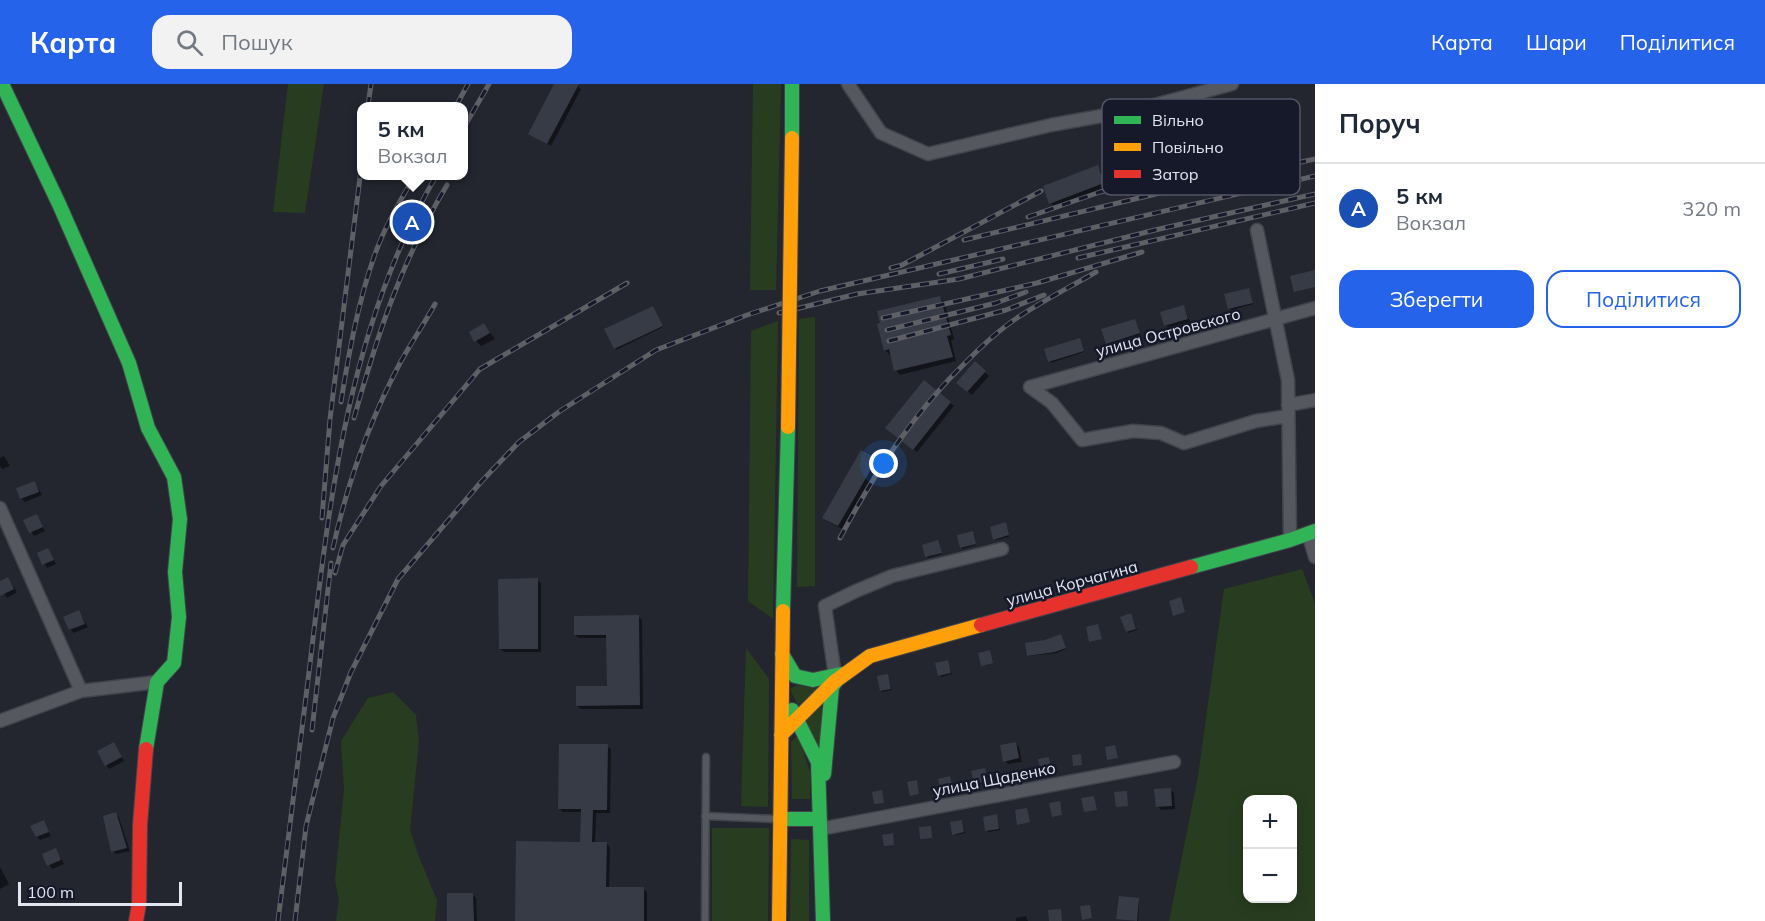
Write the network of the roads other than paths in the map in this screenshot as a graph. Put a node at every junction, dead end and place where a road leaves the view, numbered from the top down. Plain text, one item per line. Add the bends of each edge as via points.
1 (2, 84) edge
2 (792, 84) edge
3 (848, 84) edge
4 (1232, 84) edge
5 (1177, 99) edge
6 (1102, 116) edge
7 (1257, 230) dead end
8 (1315, 308) edge
9 (1277, 320) junction
10 (1315, 400) edge
11 (1288, 411) junction
12 (0, 507) edge
13 (1311, 532) edge
14 (1290, 540) junction
15 (1002, 549) dead end
16 (1315, 557) edge
17 (782, 654) junction
18 (838, 675) junction
19 (157, 682) junction
20 (782, 690) junction
21 (81, 691) junction
22 (0, 720) edge
23 (797, 720) junction
24 (781, 735) junction
25 (706, 757) dead end
26 (1174, 762) dead end
27 (705, 816) junction
28 (820, 818) junction
29 (780, 819) junction
30 (136, 921) edge
31 (705, 921) edge
32 (779, 921) edge
33 (823, 921) edge

1 - 19 street via 129,363 148,428 174,477 180,519 175,572 179,617 174,663
2 - 17 street, bridge
3 - 6 street via 881,133 928,154
4 - 5 street
7 - 9 street
8 - 9 street, улица Островского
9 - 11 street via 1288,380
9 - 11 street, улица Островского via 1030,387 1052,403 1082,440 1133,431 1161,433 1184,443
10 - 11 street
11 - 14 street
12 - 21 street
13 - 14 street, улица Корчагина
13 - 16 street
14 - 18 street, улица Корчагина via 870,656
15 - 18 street via 892,576 825,606
17 - 18 street via 795,676 813,680
17 - 20 street
18 - 23 street
18 - 28 street via 832,687
19 - 21 street
19 - 30 street via 146,749
20 - 23 street
20 - 24 street
21 - 22 street
23 - 24 street
23 - 28 street via 818,762
24 - 29 street
25 - 27 lane
26 - 28 street, улица Щаденко
27 - 29 lane
27 - 31 lane
28 - 29 street
28 - 33 street
29 - 32 street

